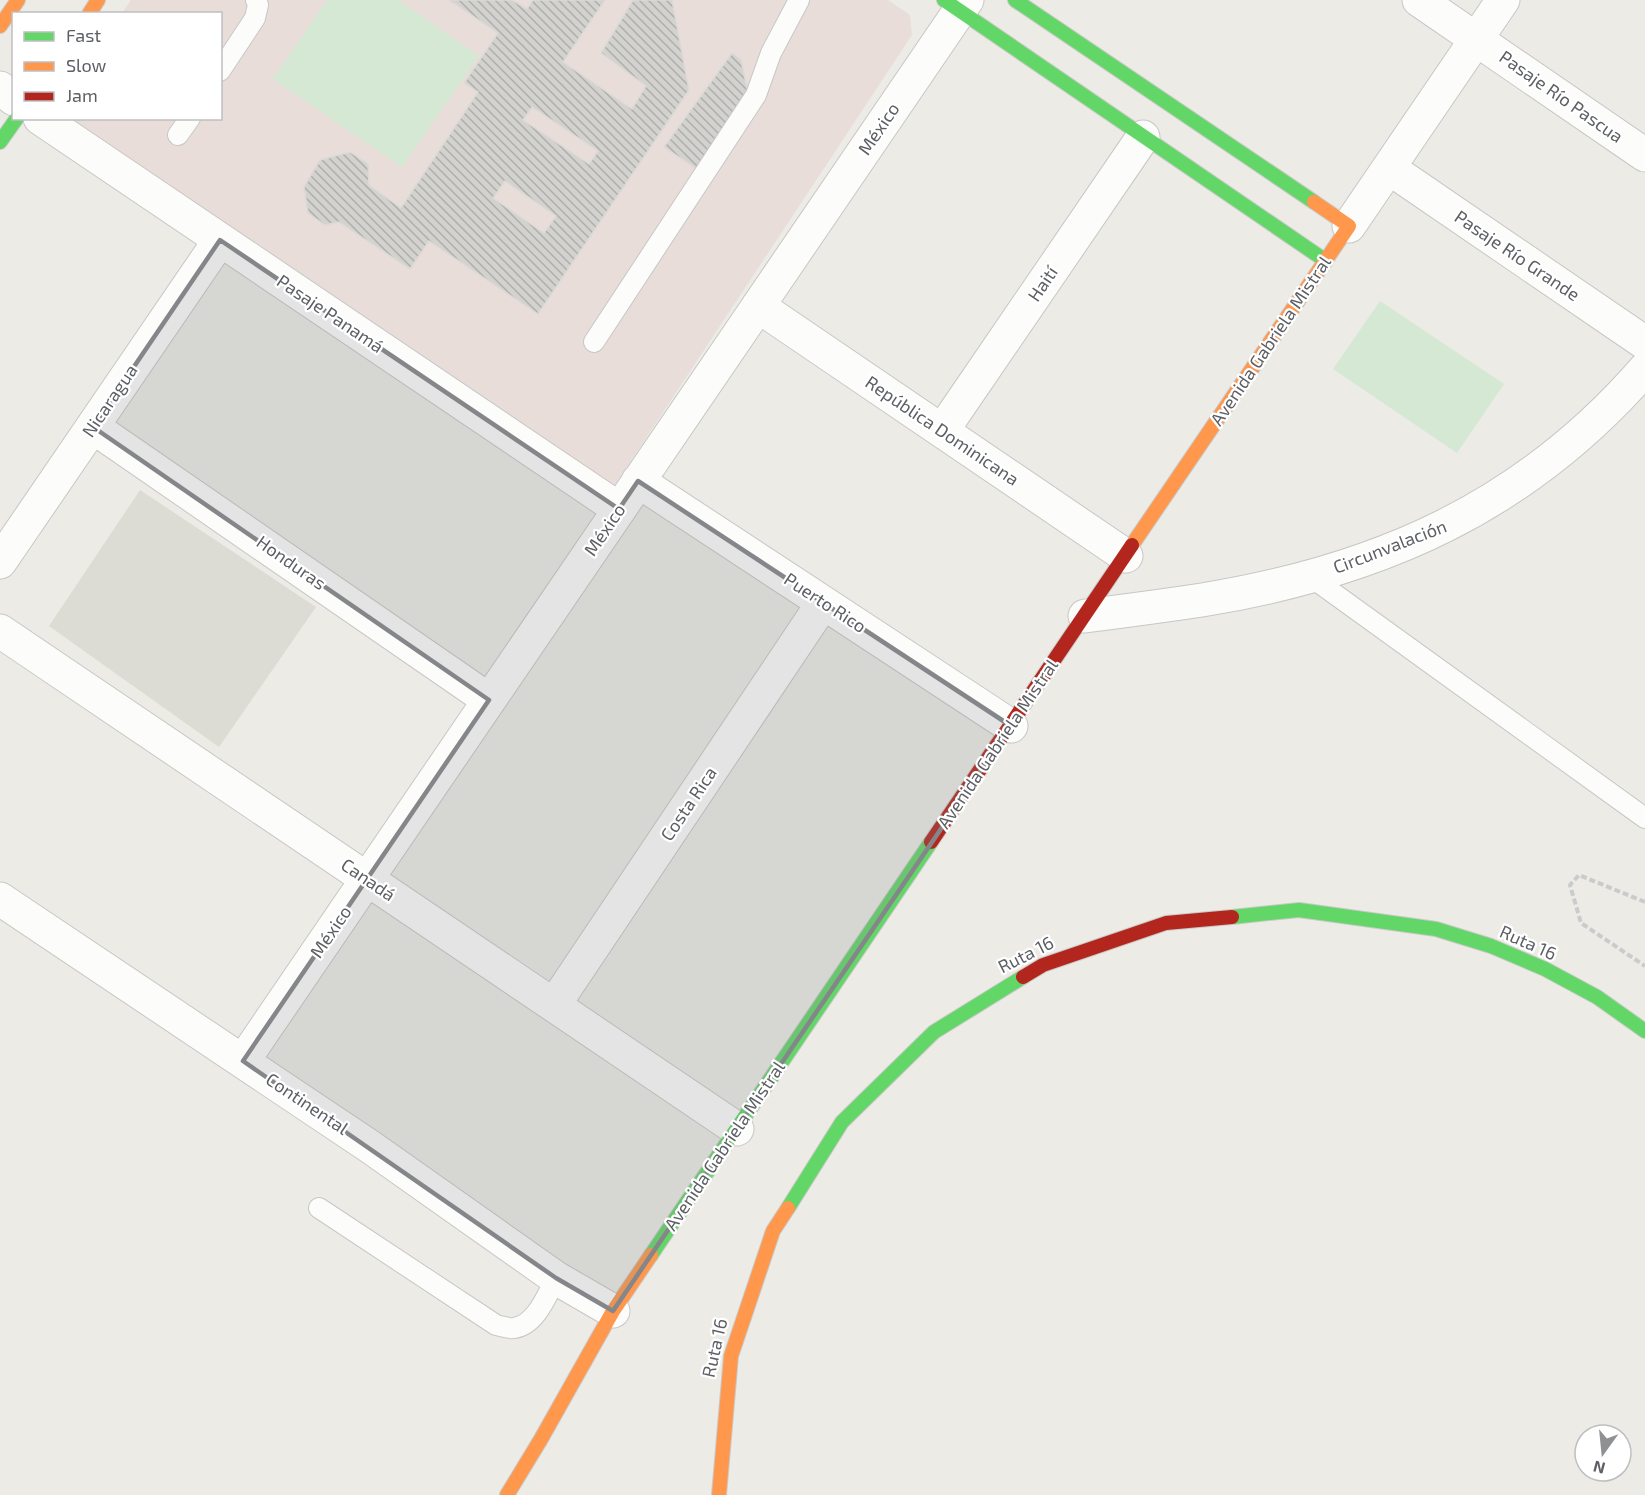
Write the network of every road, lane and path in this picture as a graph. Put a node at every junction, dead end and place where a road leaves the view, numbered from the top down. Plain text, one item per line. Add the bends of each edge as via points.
1 (18, 0) edge
2 (256, 0) edge
3 (799, 0) edge
4 (1015, 0) edge
5 (1419, 0) edge
6 (1503, 0) edge
7 (957, 4) edge
8 (0, 26) edge
9 (1476, 39) junction
10 (222, 69) edge
11 (0, 88) edge
12 (12, 97) edge
13 (16, 120) edge
14 (43, 120) edge
15 (189, 120) edge
16 (178, 135) dead end
17 (1143, 137) junction
18 (0, 142) edge
19 (1645, 155) edge
20 (1389, 168) junction
21 (1349, 226) junction
22 (220, 240) junction
23 (1326, 261) junction
24 (758, 306) junction
25 (594, 342) dead end
26 (1645, 343) edge
27 (1645, 369) edge
28 (93, 427) junction
29 (942, 431) junction
30 (638, 481) junction
31 (619, 509) junction
32 (1126, 556) junction
33 (0, 562) edge
34 (1311, 577) junction
35 (823, 603) junction
36 (1085, 616) junction
37 (0, 631) edge
38 (489, 700) junction
39 (1011, 726) junction
40 (1645, 818) edge
41 (367, 879) junction
42 (0, 899) edge
43 (1645, 902) edge
44 (1645, 966) edge
45 (554, 1005) junction
46 (1645, 1031) edge
47 (243, 1061) junction
48 (737, 1129) junction
49 (319, 1208) dead end
50 (556, 1278) junction
51 (613, 1311) junction
52 (507, 1495) edge
53 (719, 1495) edge

1 - 8 main road
2 - 10 lane via 255,18
3 - 25 lane via 771,53 756,95
4 - 21 main road
5 - 9 street, Pasaje Río Pascua
6 - 9 street, Avenida Gabriela Mistral
7 - 17 main road
7 - 24 street, México
9 - 19 street, Pasaje Río Pascua
9 - 20 street, Avenida Gabriela Mistral
11 - 12 street
13 - 18 main road
14 - 22 street, Pasaje Panamá
15 - 16 lane
17 - 23 main road
17 - 29 street, Haití
20 - 21 street, Avenida Gabriela Mistral
20 - 26 street, Pasaje Río Grande
21 - 23 main road, Avenida Gabriela Mistral
22 - 28 street, Nicaragua
22 - 31 street, Pasaje Panamá
23 - 32 main road, Avenida Gabriela Mistral
24 - 29 street, República Dominicana
24 - 30 street, México
27 - 34 street, Circunvalación via 1585,431 1498,497 1408,544
28 - 33 street, Nicaragua
28 - 38 street, Honduras
29 - 32 street, República Dominicana
30 - 31 street, México
30 - 35 street, Puerto Rico
31 - 38 street, México
32 - 36 main road, Avenida Gabriela Mistral
34 - 36 street, Circunvalación via 1203,600
34 - 40 lane
35 - 39 street, Puerto Rico
35 - 45 street, Costa Rica
36 - 39 main road, Avenida Gabriela Mistral
37 - 41 street, Canadá
38 - 41 street, México
39 - 48 main road, Avenida Gabriela Mistral
41 - 45 street, Canadá
41 - 47 street, México
42 - 47 street, Continental
43 - 44 path via 1579,875 1570,885 1581,923
45 - 48 street, Canadá
46 - 53 main road, Ruta 16 via 1552,972 1506,951 1411,922 1334,911 1266,909 1164,923 1113,937 1015,979 929,1035 890,1070 827,1141 780,1216 746,1297 734,1340 720,1429
47 - 50 street, Continental
48 - 51 main road, Avenida Gabriela Mistral
49 - 50 lane via 496,1325 512,1328 532,1319
50 - 51 street, Continental
51 - 52 main road, Avenida Gabriela Mistral

